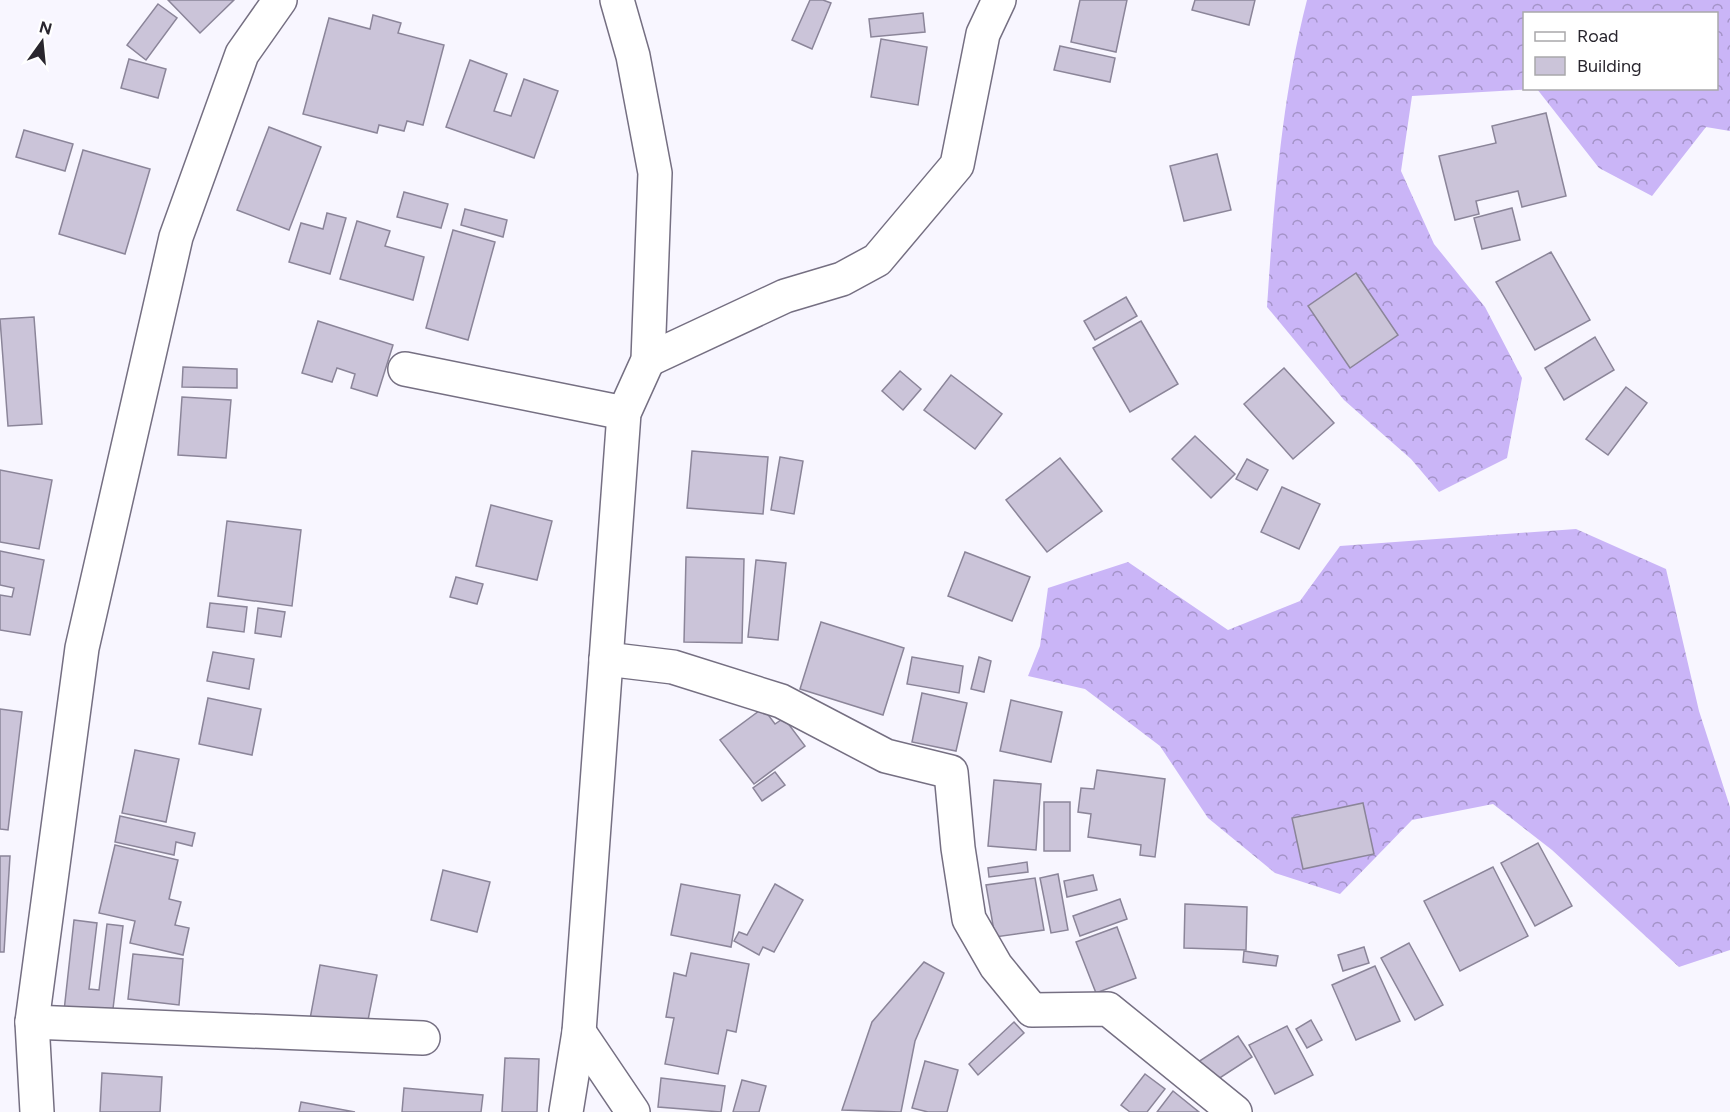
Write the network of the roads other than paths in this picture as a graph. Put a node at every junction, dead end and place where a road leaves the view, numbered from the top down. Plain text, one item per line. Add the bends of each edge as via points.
1 (280, 0) edge
2 (617, 0) edge
3 (999, 0) edge
4 (648, 360) junction
5 (405, 369) dead end
6 (624, 413) junction
7 (606, 659) junction
8 (32, 1022) junction
9 (579, 1032) junction
10 (423, 1038) dead end
11 (37, 1112) edge
12 (566, 1112) edge
13 (633, 1112) edge
14 (1235, 1112) edge

1 - 8 street via 242,54 176,237 82,648
2 - 4 street via 633,56 655,173
3 - 4 street via 983,34 957,165 877,260 842,279 785,296
4 - 6 street
5 - 6 street
6 - 7 street
7 - 9 street
7 - 14 street via 673,667 781,701 886,756 951,772 957,848 969,919 996,966 1032,1010 1108,1009
8 - 10 street
8 - 11 street
9 - 12 street
9 - 13 street

